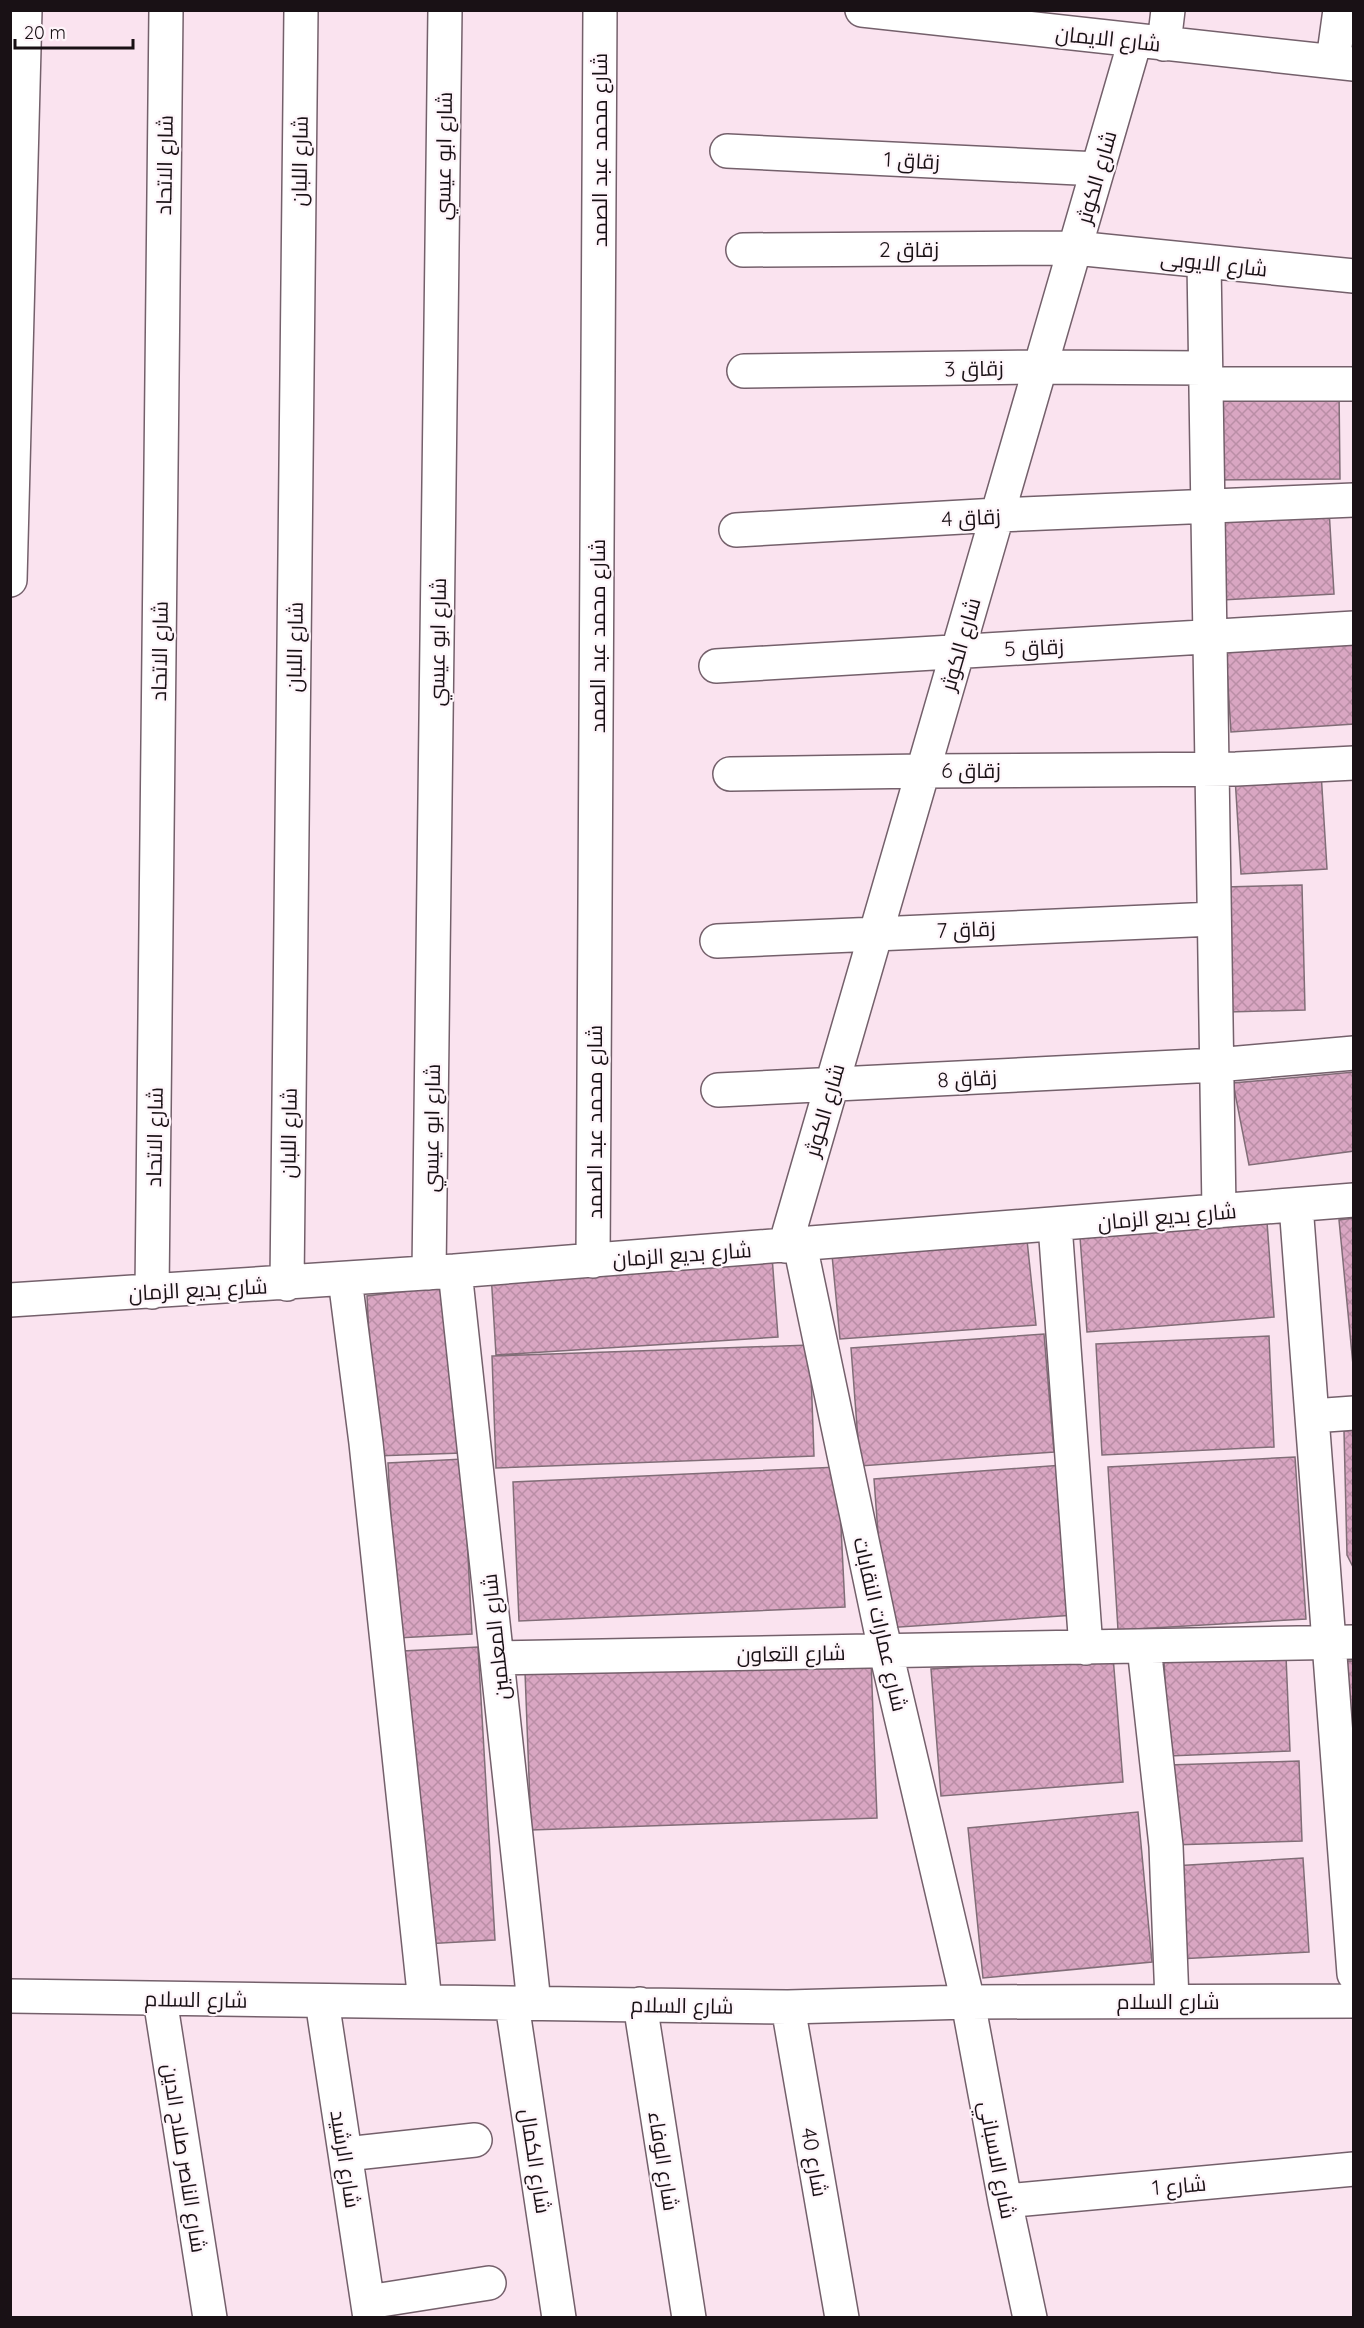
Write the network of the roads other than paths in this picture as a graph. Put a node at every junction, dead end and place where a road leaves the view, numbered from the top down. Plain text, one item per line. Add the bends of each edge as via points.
1 (25, 10) edge
2 (166, 10) edge
3 (301, 10) edge
4 (445, 10) edge
5 (600, 10) edge
6 (862, 10) edge
7 (1168, 10) edge
8 (1340, 10) edge
9 (991, 18) edge
10 (1150, 42) junction
11 (1343, 63) edge
12 (727, 151) dead end
13 (1098, 169) junction
14 (1075, 248) junction
15 (743, 250) dead end
16 (1204, 262) junction
17 (1353, 276) edge
18 (1040, 368) junction
19 (744, 371) dead end
20 (1205, 376) junction
21 (1353, 384) edge
22 (1353, 500) edge
23 (1207, 508) junction
24 (997, 515) junction
25 (736, 530) dead end
26 (10, 580) edge
27 (1353, 628) edge
28 (1209, 638) junction
29 (958, 651) junction
30 (716, 666) dead end
31 (1353, 763) edge
32 (1211, 768) junction
33 (923, 771) junction
34 (730, 774) dead end
35 (1214, 919) junction
36 (876, 933) junction
37 (717, 941) dead end
38 (1353, 1053) edge
39 (1216, 1065) junction
40 (832, 1085) junction
41 (718, 1090) dead end
42 (1353, 1200) edge
43 (1296, 1205) junction
44 (1219, 1211) junction
45 (1055, 1225) junction
46 (792, 1246) junction
47 (593, 1261) junction
48 (442, 1272) junction
49 (345, 1279) junction
50 (287, 1284) junction
51 (152, 1292) junction
52 (10, 1300) edge
53 (1353, 1413) edge
54 (1312, 1416) junction
55 (1341, 1643) edge
56 (1144, 1647) junction
57 (1086, 1648) junction
58 (886, 1651) junction
59 (497, 1658) junction
60 (1353, 1974) edge
61 (10, 1996) edge
62 (160, 1999) junction
63 (322, 2001) junction
64 (1172, 2001) junction
65 (1353, 2001) edge
66 (425, 2002) junction
67 (968, 2002) junction
68 (523, 2003) junction
69 (640, 2004) junction
70 (788, 2007) junction
71 (475, 2140) dead end
72 (346, 2154) junction
73 (1353, 2169) edge
74 (1005, 2201) junction
75 (489, 2283) dead end
76 (369, 2310) edge
77 (210, 2318) edge
78 (559, 2318) edge
79 (689, 2318) edge
80 (842, 2318) edge
81 (1030, 2318) edge

1 - 26 street
2 - 51 street, شارع الاتحاد
3 - 50 street, شارع اللبان
4 - 48 street, شارع ابو عيسي
5 - 47 street, شارع محمد عبد الصمد
6 - 9 street, شارع الايمان
7 - 10 street, شارع الكوثر
8 - 11 street
9 - 10 street, شارع الايمان
10 - 11 street, شارع الايمان
10 - 13 street, شارع الكوثر
12 - 13 street, زقاق 1
13 - 14 street, شارع الكوثر
14 - 15 street, زقاق 2
14 - 16 street, شارع الايوبى
14 - 18 street, شارع الكوثر
16 - 17 street, شارع الايوبى
16 - 20 street
18 - 19 street, زقاق 3
18 - 20 street, زقاق 3
18 - 24 street, شارع الكوثر
20 - 21 street, زقاق 3
20 - 23 street
22 - 23 street, زقاق 4
23 - 24 street, زقاق 4
23 - 28 street
24 - 25 street, زقاق 4
24 - 29 street, شارع الكوثر
27 - 28 street, زقاق 5
28 - 29 street, زقاق 5
28 - 32 street
29 - 30 street, زقاق 5
29 - 33 street, شارع الكوثر
31 - 32 street, زقاق 6
32 - 33 street, زقاق 6
32 - 35 street
33 - 34 street, زقاق 6
33 - 36 street, شارع الكوثر
35 - 36 street, زقاق 7
35 - 39 street
36 - 37 street, زقاق 7
36 - 40 street, شارع الكوثر
38 - 39 street, زقاق 8
39 - 40 street, زقاق 8
39 - 44 street
40 - 41 street, زقاق 8
40 - 46 street, شارع الكوثر
42 - 43 street, شارع بديع الزمان
43 - 44 street, شارع بديع الزمان
43 - 54 street
44 - 45 street, شارع بديع الزمان
45 - 46 street, شارع بديع الزمان
45 - 57 street
46 - 47 street, شارع بديع الزمان
46 - 58 street, شارع عمارات النقابات
47 - 48 street, شارع بديع الزمان
48 - 49 street, شارع بديع الزمان
48 - 59 street, شارع المعلمين
49 - 50 street, شارع بديع الزمان
49 - 66 street via 368,1455
50 - 51 street, شارع بديع الزمان
51 - 52 street, شارع بديع الزمان
53 - 54 street
54 - 55 street
55 - 56 street, شارع التعاون
55 - 60 street
56 - 57 street, شارع التعاون
56 - 64 street via 1166,1846
57 - 58 street, شارع التعاون
58 - 59 street, شارع التعاون
58 - 67 street, شارع عمارات النقابات
59 - 68 street, شارع المعلمين
61 - 62 street, شارع السلام
62 - 63 street, شارع السلام
62 - 77 street, شارع الناصر صلاح الدين
63 - 66 street, شارع السلام
63 - 72 street, شارع الرشيد
64 - 65 street, شارع السلام
64 - 67 street, شارع السلام
66 - 68 street, شارع السلام
67 - 70 street, شارع السلام
67 - 74 street, شارع الاسباني
68 - 69 street, شارع السلام
68 - 78 street, شارع الكمال
69 - 70 street, شارع السلام
69 - 79 street, شارع الوفاء
70 - 80 street, شارع 40
71 - 72 street
72 - 76 street, شارع الرشيد
73 - 74 street, شارع 1
74 - 81 street, شارع الاسباني
75 - 76 street

